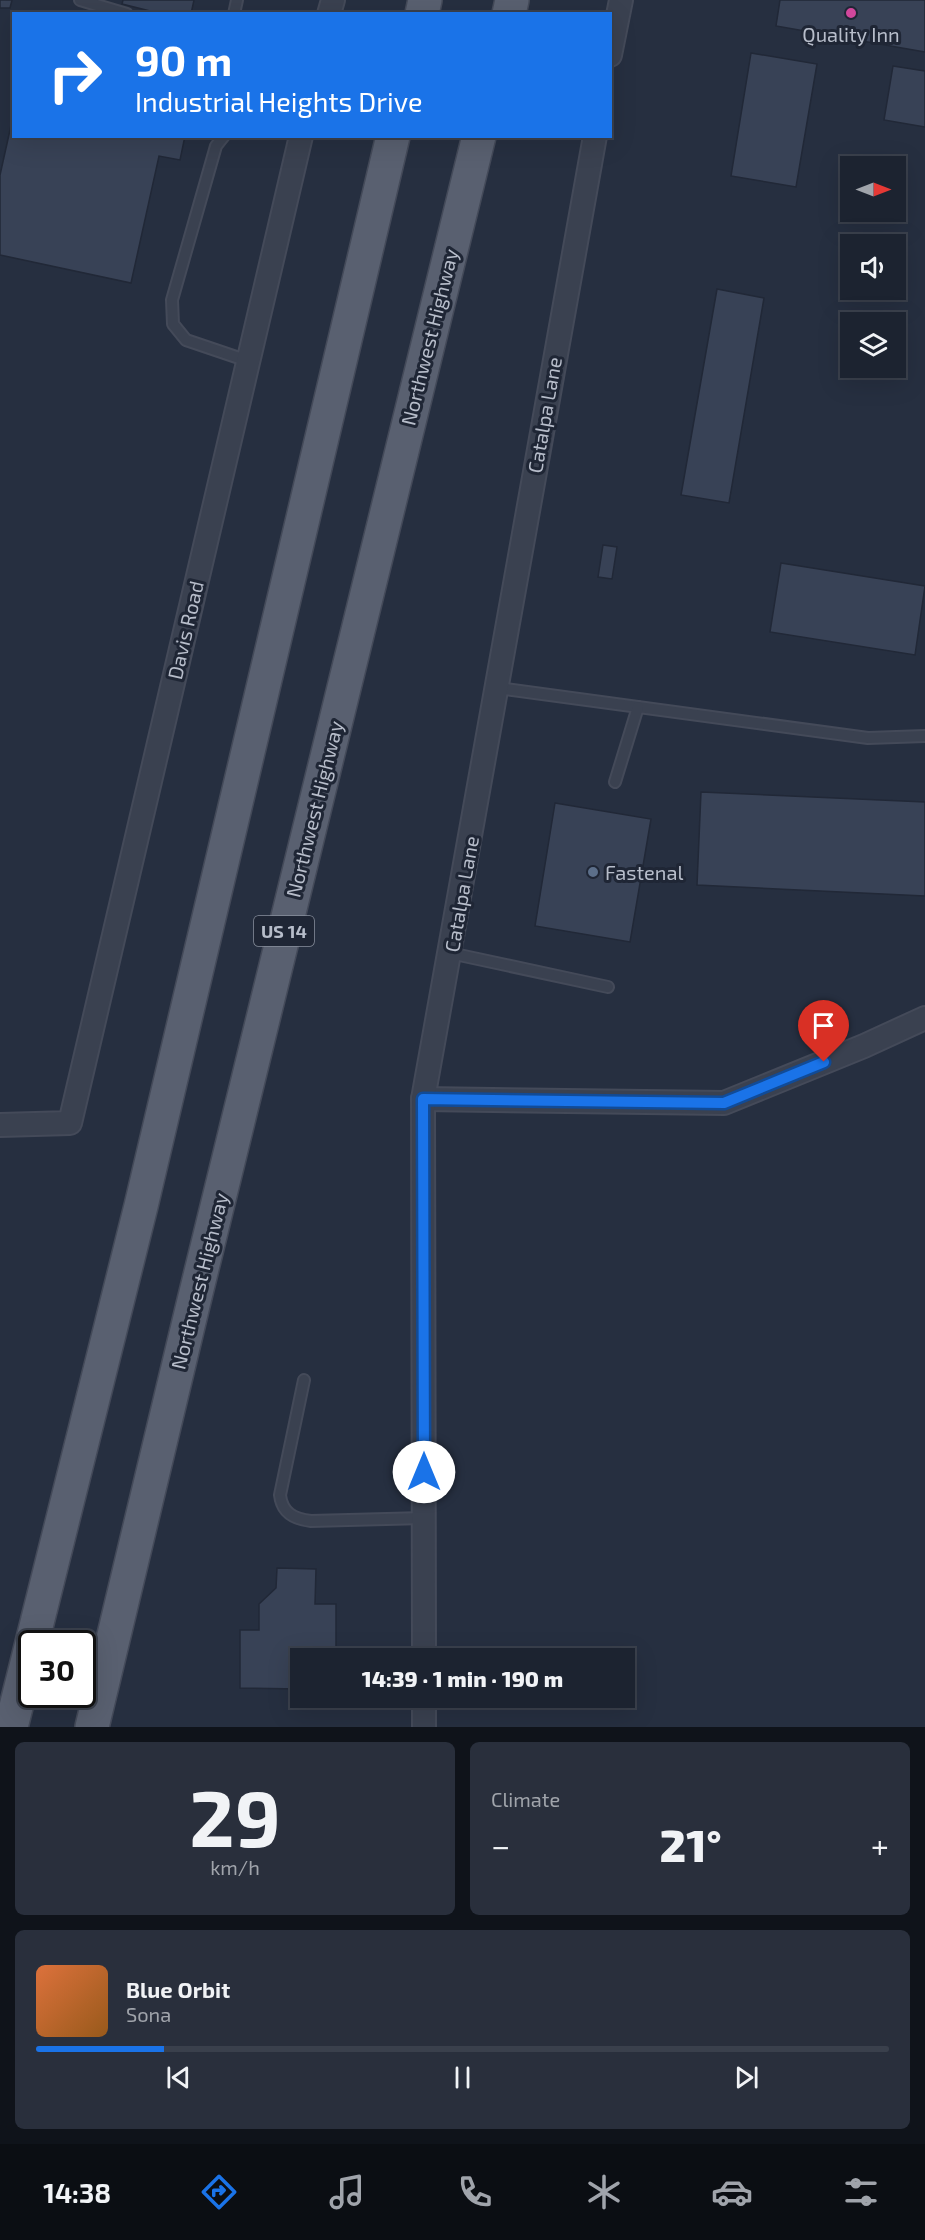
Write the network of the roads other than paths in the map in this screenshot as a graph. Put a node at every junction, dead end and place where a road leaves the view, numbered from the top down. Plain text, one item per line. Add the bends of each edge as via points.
1 (80, 0) edge
2 (621, 0) edge
3 (120, 12) edge
4 (612, 45) edge
5 (222, 138) edge
6 (301, 138) edge
7 (393, 138) edge
8 (479, 138) edge
9 (595, 138) edge
10 (249, 361) junction
11 (498, 688) junction
12 (638, 707) junction
13 (925, 736) edge
14 (615, 782) dead end
15 (450, 953) junction
16 (608, 987) dead end
17 (925, 1018) edge
18 (423, 1099) junction
19 (0, 1125) edge
20 (304, 1380) dead end
21 (424, 1518) junction
22 (424, 1648) edge
23 (424, 1708) edge
24 (10, 1727) edge
25 (92, 1727) edge
26 (424, 1727) edge

1 - 3 lane
2 - 4 street
5 - 10 lane via 216,146 172,300 173,324 186,340
6 - 10 street, Davis Road
7 - 24 main road via 141,1206
8 - 25 main road, Northwest Highway / US 14
9 - 11 street, Catalpa Lane
10 - 19 street, Davis Road via 69,1123
11 - 12 lane
11 - 15 street, Catalpa Lane
12 - 13 lane via 868,738
12 - 14 lane
15 - 16 lane
15 - 18 street, Catalpa Lane
17 - 18 street via 724,1103
18 - 21 street, Catalpa Lane
20 - 21 lane via 280,1495 287,1513 311,1521
21 - 22 street, Catalpa Lane
23 - 26 street

